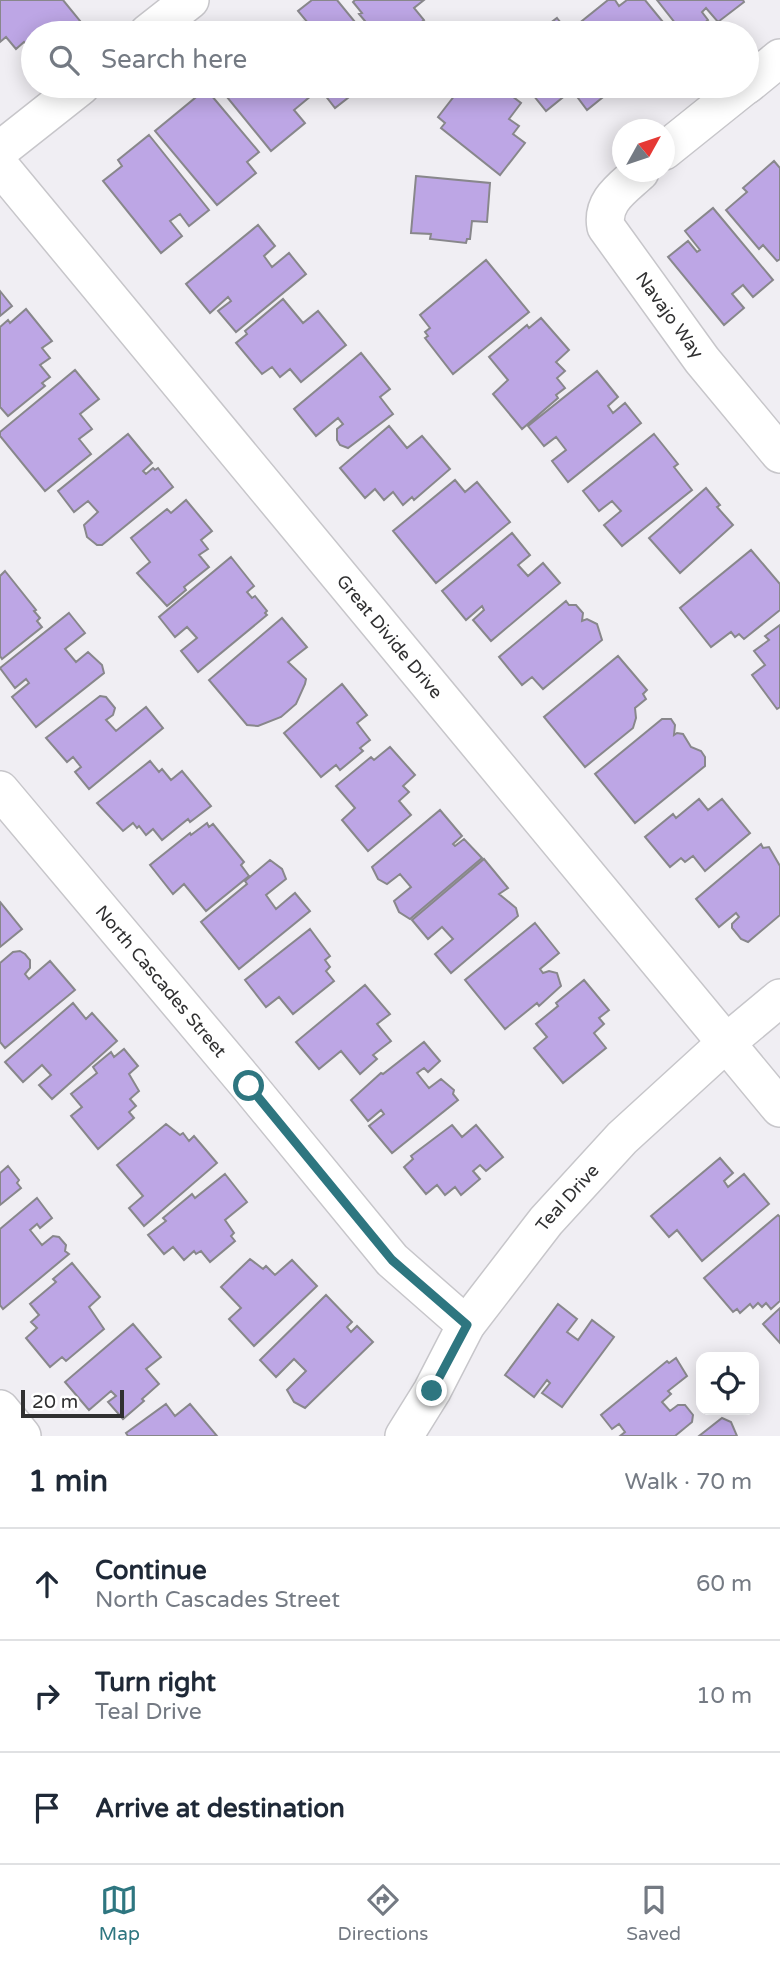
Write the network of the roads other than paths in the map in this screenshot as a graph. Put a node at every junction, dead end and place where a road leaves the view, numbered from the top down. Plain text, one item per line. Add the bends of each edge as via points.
1 (190, 0) edge
2 (163, 21) edge
3 (780, 58) edge
4 (759, 75) edge
5 (66, 98) edge
6 (730, 98) edge
7 (675, 142) edge
8 (0, 150) edge
9 (0, 166) edge
10 (629, 182) edge
11 (780, 454) edge
12 (0, 790) edge
13 (780, 998) edge
14 (726, 1043) junction
15 (780, 1108) edge
16 (467, 1325) junction
17 (0, 1409) edge
18 (22, 1436) edge
19 (404, 1436) edge

1 - 2 street
3 - 4 street
5 - 8 street
6 - 7 street
9 - 14 street, Great Divide Drive
10 - 11 street, Navajo Way via 603,214 606,227 702,360
12 - 16 street, North Cascades Street via 392,1260
13 - 14 street, Teal Drive
14 - 15 street, Great Divide Drive
14 - 16 street, Teal Drive via 622,1138 546,1222
16 - 19 street, Teal Drive
17 - 18 street

